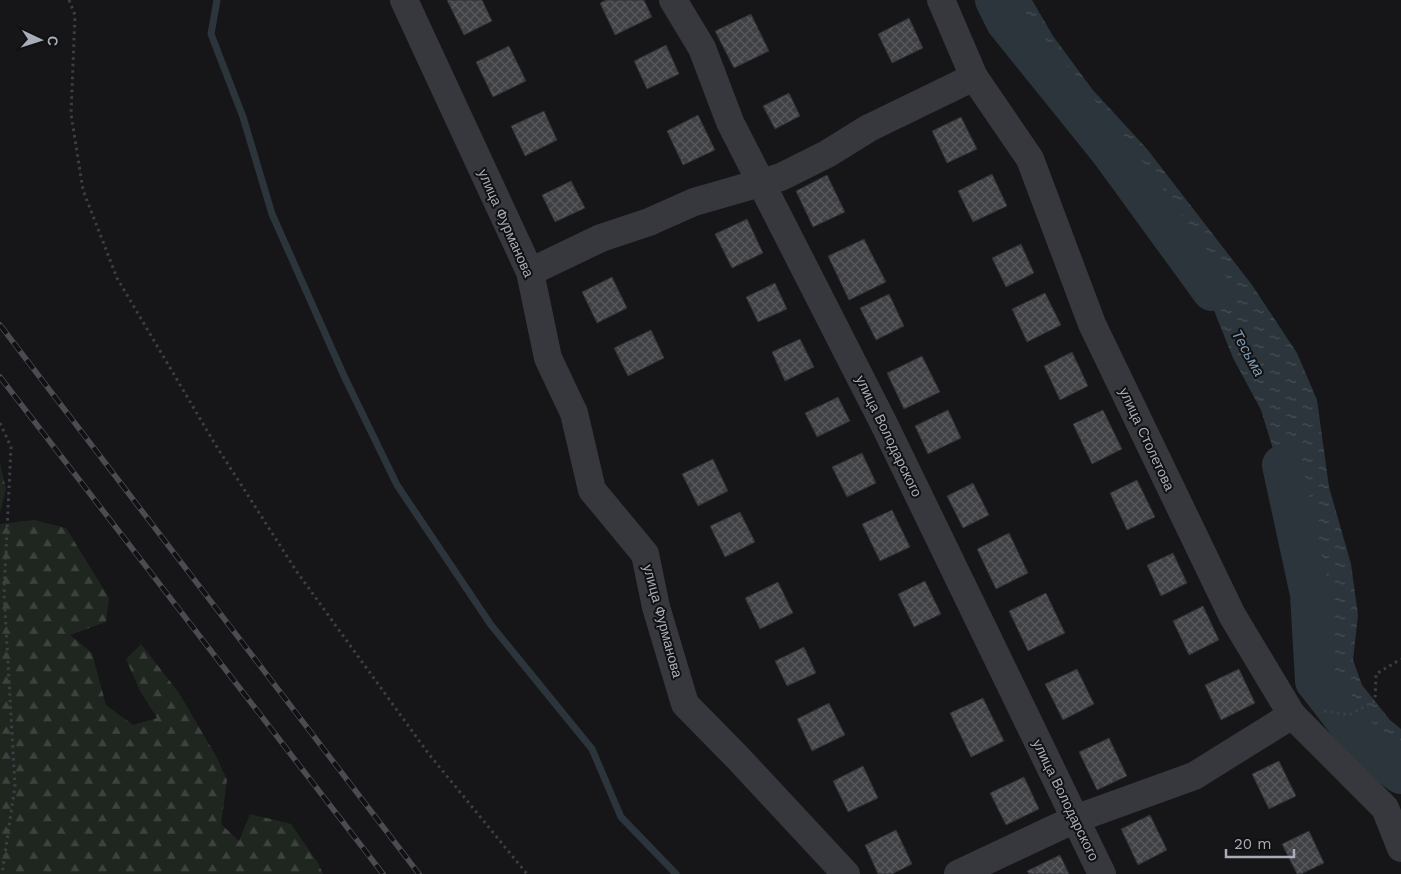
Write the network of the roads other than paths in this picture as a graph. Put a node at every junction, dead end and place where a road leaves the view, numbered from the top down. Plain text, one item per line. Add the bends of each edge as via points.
1 (404, 0) edge
2 (673, 0) edge
3 (941, 0) edge
4 (974, 77) junction
5 (761, 183) junction
6 (530, 272) junction
7 (1292, 715) junction
8 (1075, 819) junction
9 (1401, 848) edge
10 (846, 874) edge
11 (958, 874) edge
12 (1102, 874) edge

1 - 6 street, улица Фурманова
2 - 5 street, улица Володарского via 702,48 730,122
3 - 4 street, улица Столетова
4 - 5 street via 868,128 827,154 781,177
4 - 7 street, улица Столетова via 1030,159 1092,324 1232,615
5 - 6 street via 694,202 601,238
5 - 8 street, улица Володарского via 884,424
6 - 10 street, улица Фурманова via 548,358 574,413 592,490 645,554 656,607 685,704
7 - 8 street via 1194,776
7 - 9 street, улица Столетова via 1385,808
8 - 11 street
8 - 12 street, улица Володарского

